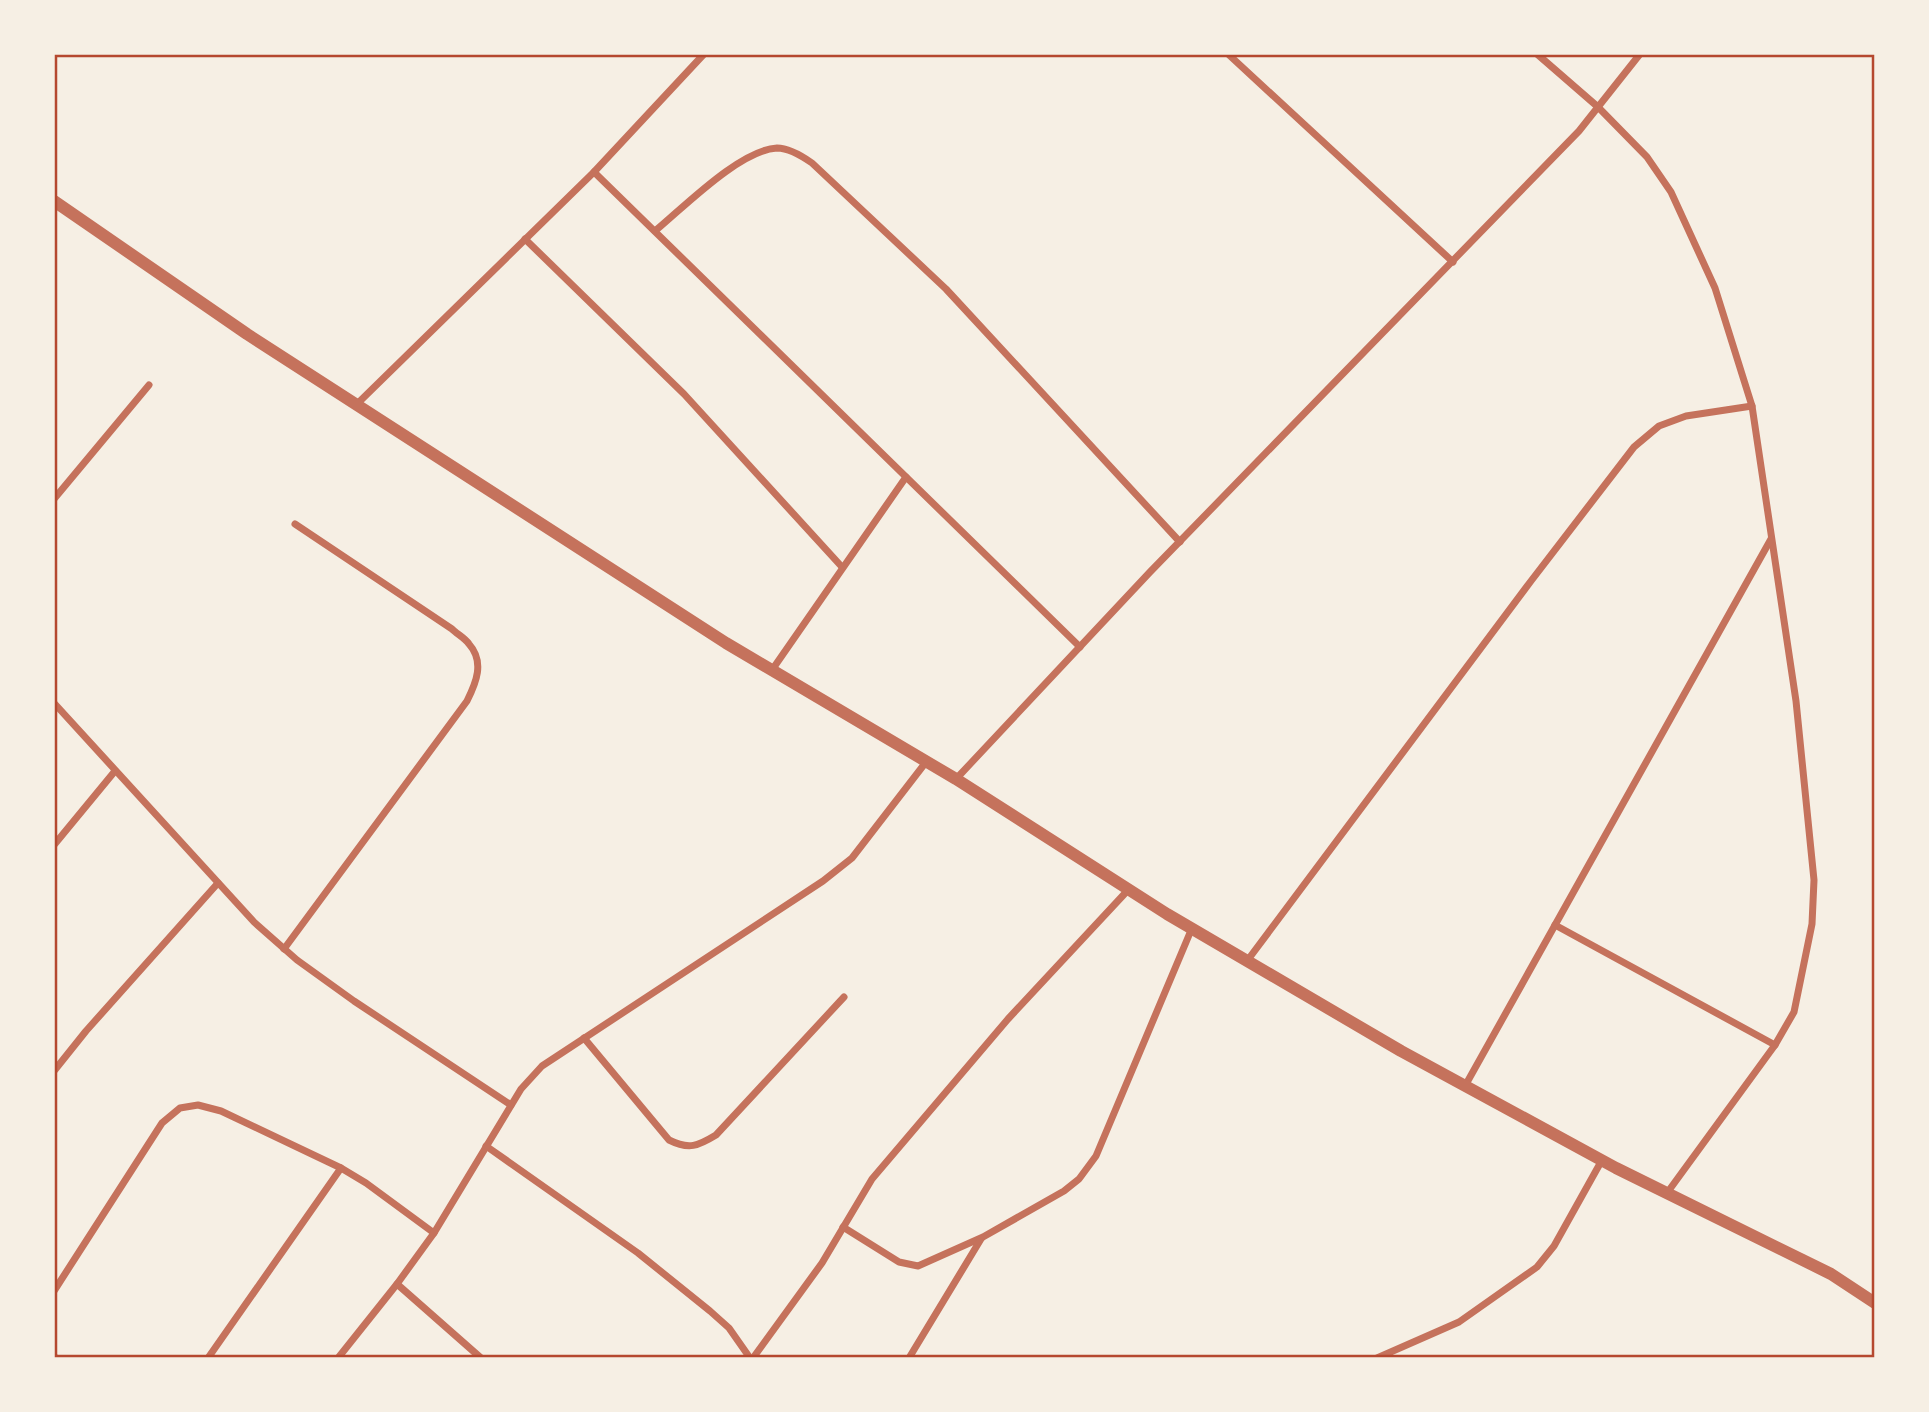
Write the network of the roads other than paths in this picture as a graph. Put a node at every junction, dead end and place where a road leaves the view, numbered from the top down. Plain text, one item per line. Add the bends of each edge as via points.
1 (704, 54) edge
2 (1228, 54) edge
3 (1537, 54) edge
4 (1640, 54) edge
5 (1598, 107) junction
6 (593, 172) junction
7 (54, 201) edge
8 (655, 231) junction
9 (525, 239) junction
10 (1453, 262) junction
11 (149, 385) dead end
12 (357, 404) junction
13 (1752, 406) junction
14 (906, 477) junction
15 (54, 499) edge
16 (295, 524) dead end
17 (1772, 539) junction
18 (1180, 542) junction
19 (842, 567) junction
20 (1080, 646) junction
21 (772, 670) junction
22 (54, 703) edge
23 (926, 762) junction
24 (115, 771) junction
25 (956, 779) junction
26 (54, 845) edge
27 (218, 883) junction
28 (1129, 889) junction
29 (1555, 925) junction
30 (1192, 928) junction
31 (284, 949) junction
32 (1247, 961) junction
33 (844, 996) dead end
34 (584, 1038) junction
35 (1775, 1045) junction
36 (54, 1071) edge
37 (1465, 1086) junction
38 (511, 1105) junction
39 (486, 1146) junction
40 (1602, 1160) junction
41 (341, 1168) junction
42 (1667, 1193) junction
43 (843, 1227) junction
44 (433, 1233) junction
45 (983, 1237) junction
46 (397, 1284) junction
47 (54, 1291) edge
48 (1875, 1303) edge
49 (208, 1358) edge
50 (338, 1358) edge
51 (481, 1358) edge
52 (752, 1358) edge
53 (909, 1358) edge
54 (1377, 1358) edge

1 - 6 street
2 - 10 street
3 - 5 street
4 - 5 street
5 - 10 street
5 - 13 street via 1647,157 1671,192 1715,288
6 - 8 street
6 - 9 street
7 - 12 street
8 - 14 street
8 - 18 street via 735,164 778,148 797,153 946,289
9 - 12 street
9 - 19 street via 684,394
10 - 18 street
11 - 15 street
12 - 21 street
13 - 17 street
13 - 32 street via 1686,416 1659,426 1634,447
14 - 19 street
14 - 20 street
16 - 31 street via 452,629 470,645 479,670 467,701
17 - 29 street
17 - 35 street via 1796,701 1814,880 1812,924 1794,1012
18 - 20 street
19 - 21 street
20 - 25 street
21 - 23 street
22 - 24 street
23 - 25 street
23 - 34 street via 852,858
24 - 26 street
24 - 27 street
25 - 28 street
27 - 31 street
27 - 36 street
28 - 30 street
28 - 43 street via 1008,1019 889,1158
29 - 35 street
29 - 37 street
30 - 32 street
30 - 45 street via 1096,1156 1064,1191
31 - 38 street
32 - 37 street
33 - 34 street via 716,1135 698,1146 669,1140
34 - 38 street via 542,1066
35 - 42 street
37 - 40 street
38 - 39 street
39 - 44 street
39 - 52 street via 659,1269 729,1328
40 - 42 street
40 - 54 street via 1554,1246 1537,1267 1459,1322
41 - 44 street
41 - 47 street via 221,1111 198,1105 180,1108 162,1123
41 - 49 street
42 - 48 street via 1831,1274
43 - 45 street via 899,1262 918,1266
43 - 52 street
44 - 46 street
45 - 53 street
46 - 50 street
46 - 51 street

